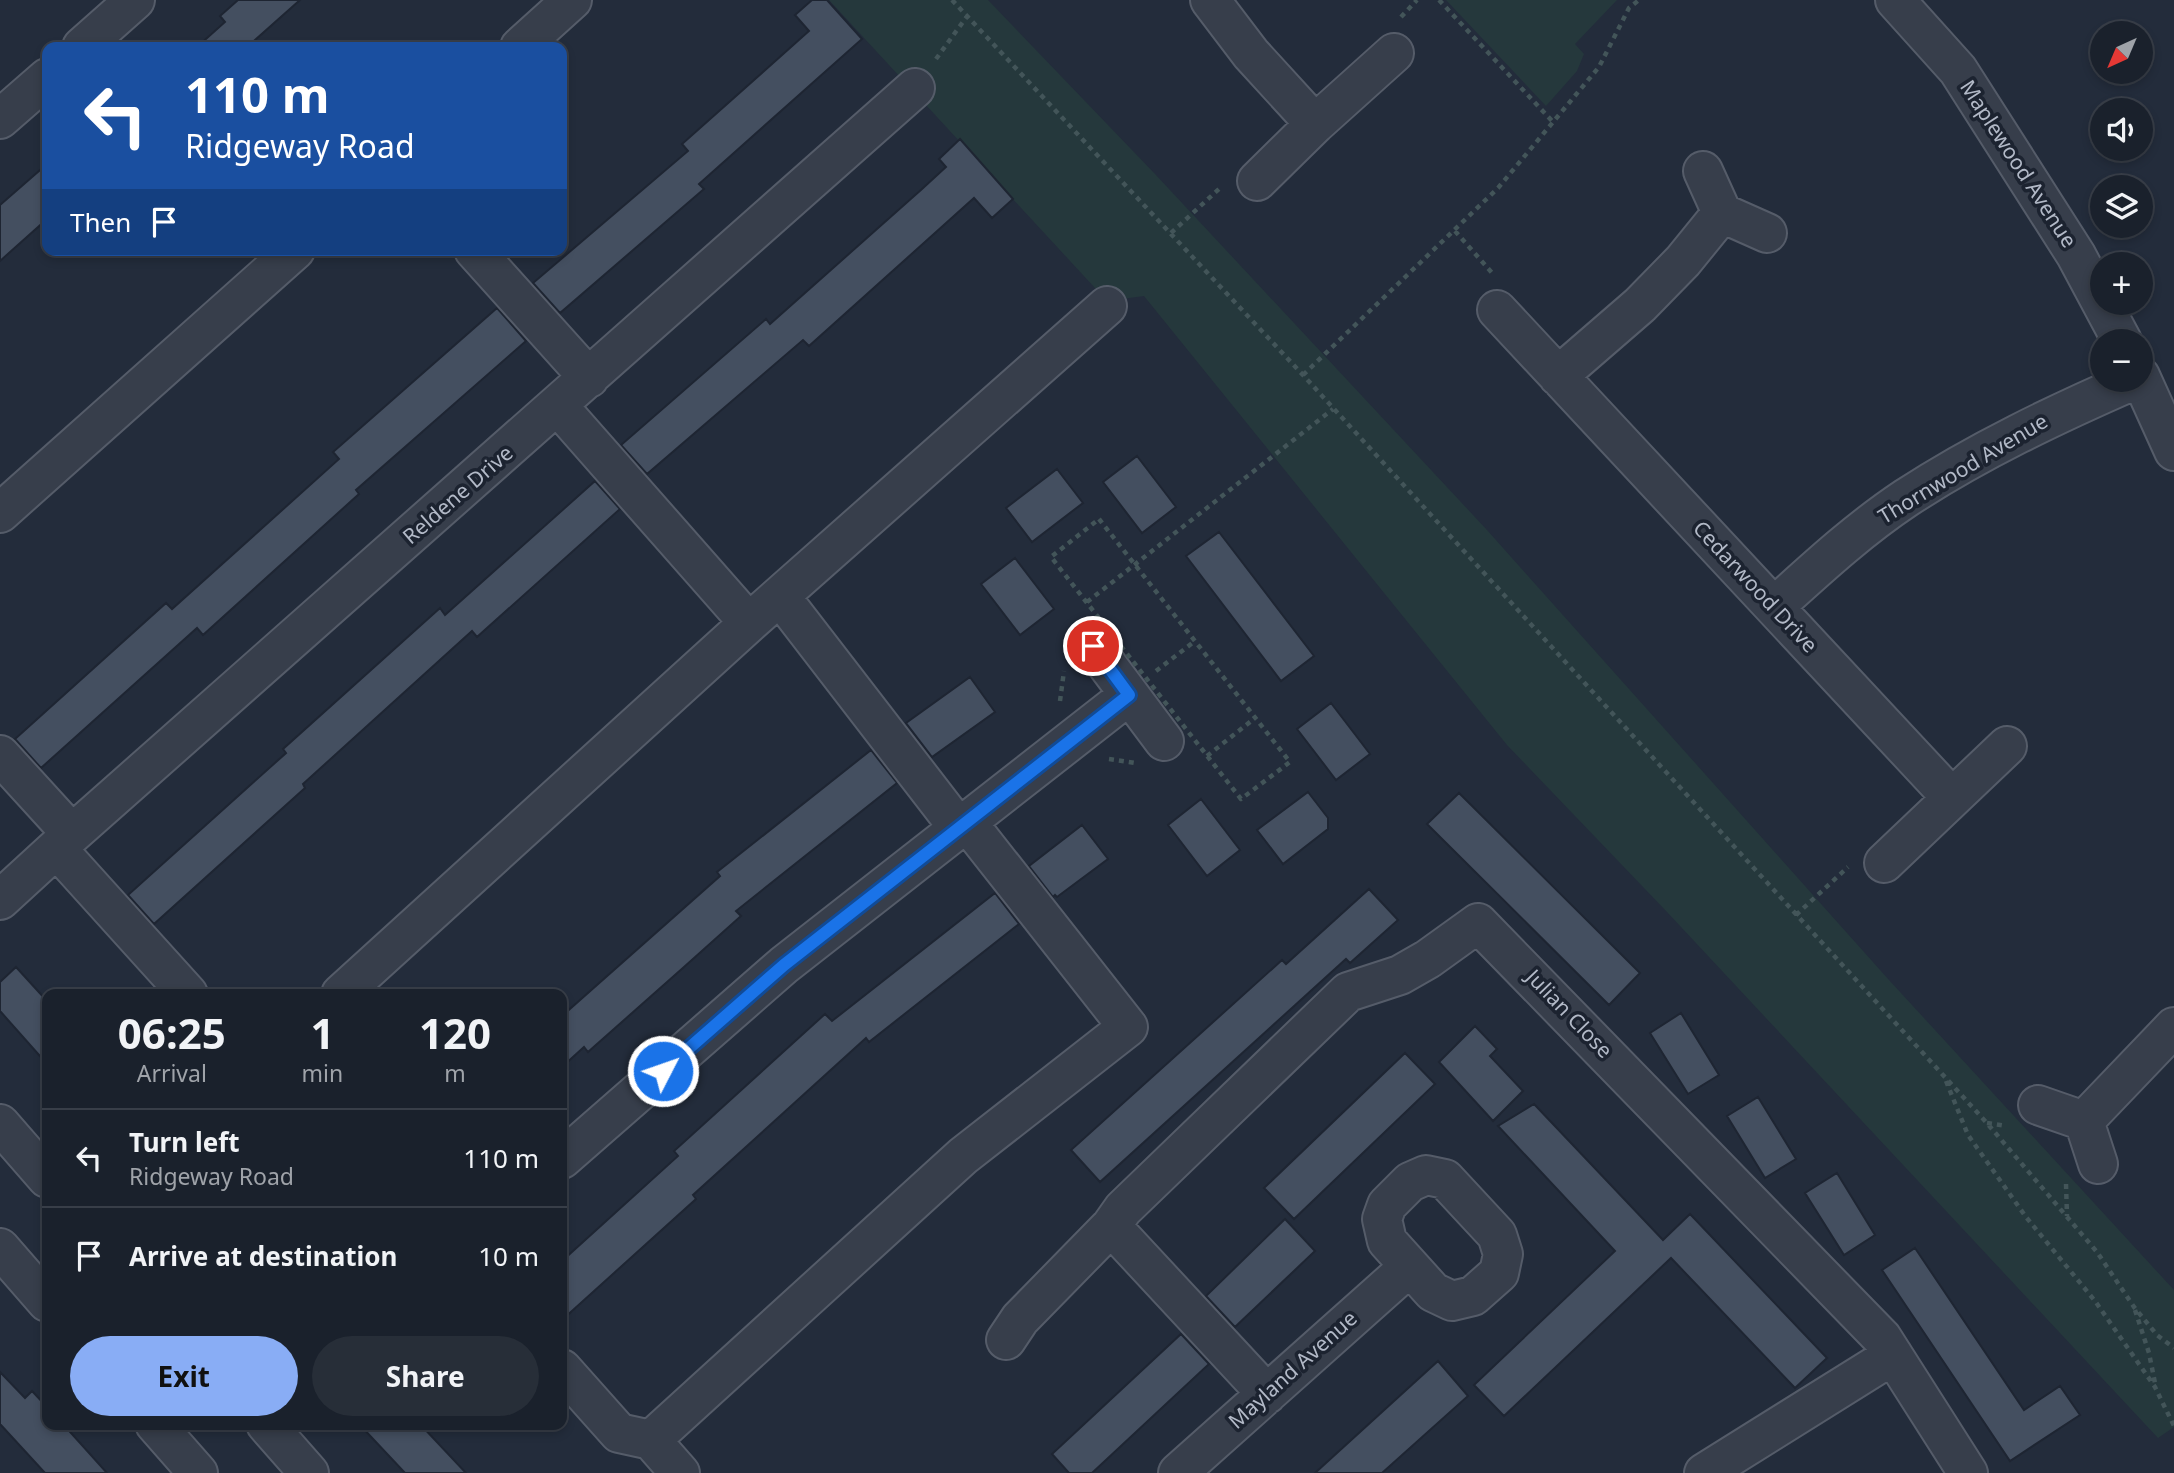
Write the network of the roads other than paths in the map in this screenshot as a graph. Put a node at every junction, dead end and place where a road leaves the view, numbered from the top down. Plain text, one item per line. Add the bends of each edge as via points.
1 (135, 0) edge
2 (572, 0) edge
3 (1210, 0) edge
4 (1895, 0) edge
5 (88, 42) edge
6 (526, 42) edge
7 (1394, 53) dead end
8 (42, 82) edge
9 (915, 88) road end
10 (0, 120) edge
11 (1315, 124) junction
12 (1703, 171) dead end
13 (1257, 181) road end
14 (1721, 213) junction
15 (1767, 233) dead end
16 (288, 256) edge
17 (479, 256) edge
18 (1107, 306) dead end
19 (1497, 310) road end
20 (2116, 329) edge
21 (1558, 376) junction
22 (589, 378) junction
23 (2107, 392) edge
24 (2147, 392) edge
25 (558, 406) junction
26 (2174, 451) edge
27 (0, 513) edge
28 (780, 596) junction
29 (1774, 607) junction
30 (749, 623) junction
31 (1083, 647) road end
32 (1138, 687) junction
33 (2007, 746) dead end
34 (1164, 750) road end
35 (0, 755) edge
36 (1952, 798) junction
37 (962, 824) junction
38 (64, 842) junction
39 (1884, 863) road end
40 (0, 900) edge
41 (184, 989) edge
42 (346, 989) edge
43 (2174, 1027) edge
44 (2038, 1105) dead end
45 (2084, 1121) junction
46 (0, 1124) edge
47 (567, 1155) edge
48 (2098, 1164) dead end
49 (42, 1172) edge
50 (1111, 1226) junction
51 (0, 1248) edge
52 (1409, 1267) dead end
53 (42, 1295) edge
54 (1006, 1340) dead end
55 (1893, 1355) junction
56 (567, 1375) edge
57 (1266, 1394) junction
58 (160, 1430) edge
59 (271, 1430) edge
60 (651, 1440) junction
61 (198, 1473) edge
62 (309, 1473) edge
63 (680, 1473) edge
64 (1178, 1473) edge
65 (1704, 1473) edge
66 (1968, 1473) edge

1 - 5 street
2 - 6 street
3 - 11 street via 1251,54
4 - 20 street, Maplewood Avenue via 1958,70 2076,256
7 - 11 street
8 - 10 street
9 - 22 street, Reldene Drive
11 - 13 street
12 - 14 street
14 - 15 street
14 - 21 street via 1640,305
16 - 27 street
17 - 22 street
18 - 28 street
19 - 21 street, Cedarwood Drive
21 - 29 street, Cedarwood Drive
22 - 25 street, Reldene Drive
23 - 29 street, Thornwood Avenue via 2059,413 1905,499 1836,551
24 - 26 street
25 - 30 street
25 - 38 street, Reldene Drive
28 - 30 street
28 - 37 street
29 - 36 street, Cedarwood Drive
30 - 42 street
31 - 32 street
32 - 34 street
32 - 37 street
33 - 36 street
35 - 38 street
36 - 39 street
37 - 47 street via 784,965
37 - 60 street via 1128,1027 962,1156
38 - 40 street, Reldene Drive
38 - 41 street
43 - 45 street
44 - 45 street
45 - 48 street
46 - 49 street
50 - 54 street via 1020,1319
50 - 55 street, Julian Close via 1348,992 1400,975 1478,923 1882,1338
50 - 57 street
51 - 53 street
52 - 57 street, Mayland Avenue
55 - 65 street
55 - 66 street, Julian Close
56 - 60 street via 619,1433
57 - 64 street, Mayland Avenue
58 - 61 street
59 - 62 street
60 - 63 street

